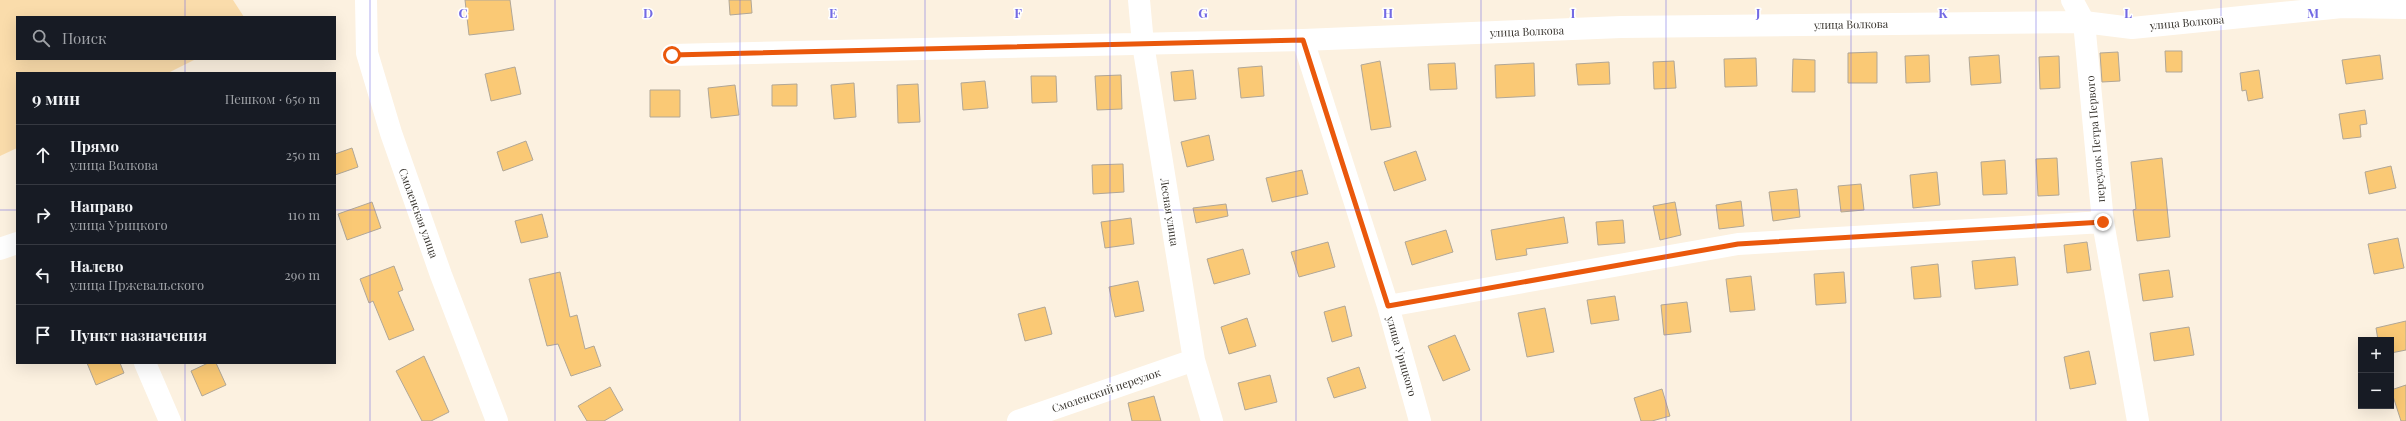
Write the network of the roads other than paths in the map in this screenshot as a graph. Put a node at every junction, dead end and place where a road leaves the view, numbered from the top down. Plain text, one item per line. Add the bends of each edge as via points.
1 (366, 0) edge
2 (1139, 0) edge
3 (2072, 0) edge
4 (2406, 8) edge
5 (2084, 22) junction
6 (1303, 40) junction
7 (1143, 44) junction
8 (672, 55) dead end
9 (2103, 222) junction
10 (16, 243) edge
11 (0, 249) edge
12 (1388, 306) junction
13 (1194, 360) junction
14 (145, 364) edge
15 (170, 421) edge
16 (496, 421) edge
17 (1018, 421) edge
18 (1212, 421) edge
19 (1420, 421) edge
20 (2138, 421) edge

1 - 16 street, Смоленская улица via 367,53 391,133
2 - 7 street, Лесная улица
3 - 5 street
4 - 5 street, улица Волкова via 2342,7 2132,28
5 - 6 street, улица Волкова via 1622,26
5 - 9 street, переулок Петра Первого
6 - 7 street, улица Волкова
6 - 12 street, улица Урицкого
7 - 8 street, улица Волкова
7 - 13 street, Лесная улица
9 - 12 street via 1738,244
9 - 20 street, переулок Петра Первого
10 - 11 street
12 - 19 street, улица Урицкого
13 - 17 street, Смоленский переулок
13 - 18 street, Лесная улица
14 - 15 street

